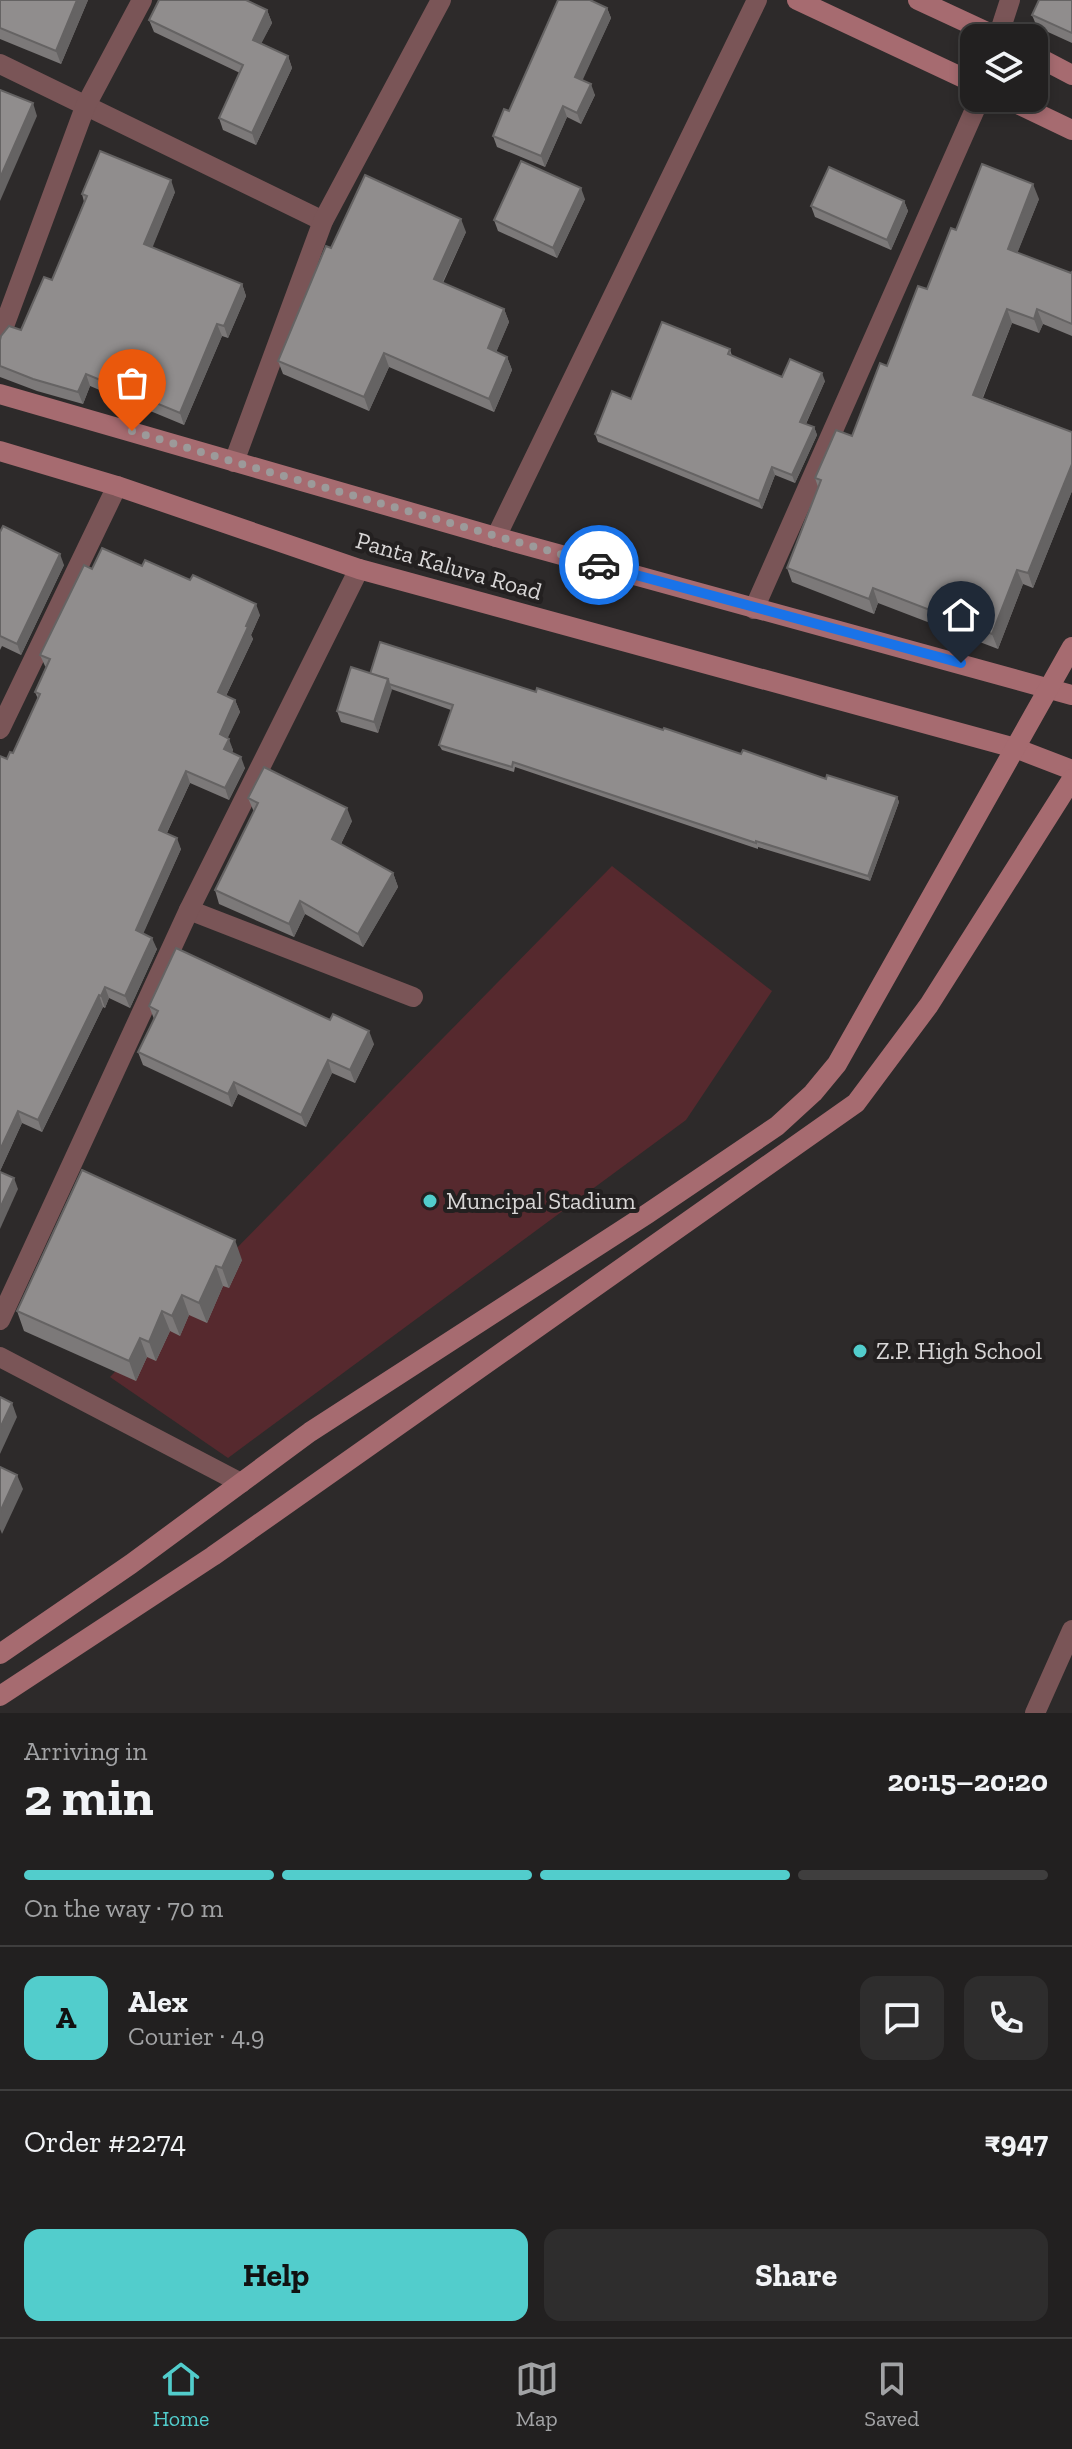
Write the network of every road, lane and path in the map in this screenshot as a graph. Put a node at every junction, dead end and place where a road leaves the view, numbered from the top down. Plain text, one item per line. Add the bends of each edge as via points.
1 (142, 0) edge
2 (441, 0) edge
3 (757, 0) edge
4 (797, 0) edge
5 (918, 0) edge
6 (1010, 0) edge
7 (971, 24) edge
8 (1003, 24) edge
9 (1048, 62) edge
10 (0, 64) edge
11 (1072, 75) edge
12 (960, 76) edge
13 (85, 107) junction
14 (974, 112) edge
15 (1034, 112) edge
16 (1072, 130) edge
17 (323, 221) junction
18 (0, 337) edge
19 (0, 394) edge
20 (0, 451) edge
21 (234, 462) junction
22 (117, 486) junction
23 (496, 537) junction
24 (359, 569) junction
25 (754, 609) junction
26 (1072, 647) edge
27 (1050, 687) junction
28 (1072, 695) edge
29 (0, 729) edge
30 (1015, 748) junction
31 (1072, 770) edge
32 (1072, 779) edge
33 (189, 910) junction
34 (413, 997) dead end
35 (0, 1320) edge
36 (0, 1357) edge
37 (241, 1483) junction
38 (1072, 1630) edge
39 (0, 1654) edge
40 (0, 1696) edge
41 (1035, 1713) edge

1 - 13 street
2 - 17 street
3 - 23 street
4 - 12 street
5 - 7 street
6 - 8 street
9 - 11 street
10 - 13 street
13 - 17 street
13 - 18 street
14 - 25 street
15 - 16 street
17 - 21 street
19 - 21 street, Panta Kaluva Road
20 - 22 street, Panta Kaluva Road
21 - 23 street, Panta Kaluva Road
22 - 24 street, Panta Kaluva Road
22 - 29 street
23 - 25 street, Panta Kaluva Road
24 - 30 street, Panta Kaluva Road
24 - 33 street
25 - 27 street, Panta Kaluva Road
26 - 27 street
27 - 28 street, Panta Kaluva Road
27 - 30 street
30 - 31 street, Panta Kaluva Road
30 - 37 street via 837,1064 813,1093 777,1126 310,1432
32 - 40 street via 929,1005 856,1103 213,1556
33 - 34 street
33 - 35 street
36 - 37 street
37 - 39 street
38 - 41 street

